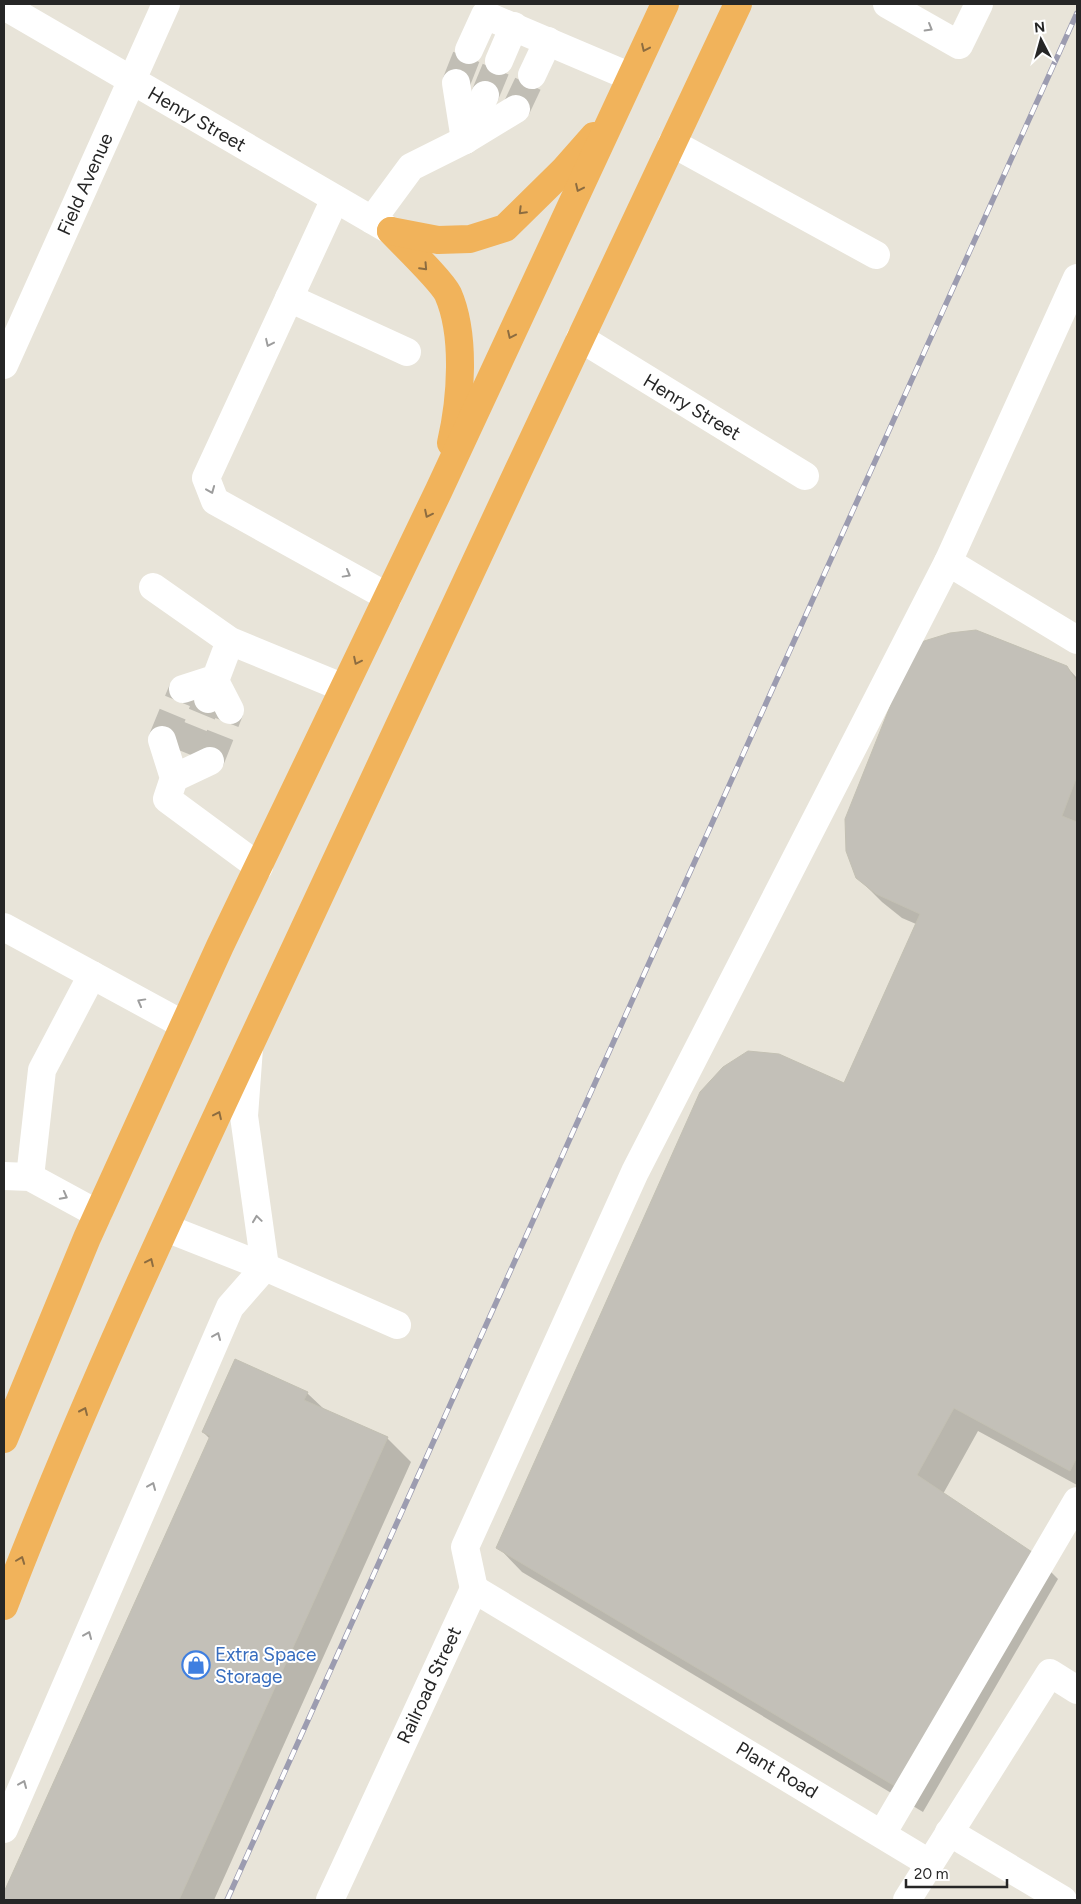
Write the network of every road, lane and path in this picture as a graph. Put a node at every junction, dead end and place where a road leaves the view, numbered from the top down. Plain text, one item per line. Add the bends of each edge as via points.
1 (166, 4) edge
2 (738, 4) edge
3 (887, 4) edge
4 (979, 4) edge
5 (4, 6) edge
6 (658, 6) edge
7 (514, 26) junction
8 (548, 41) junction
9 (469, 50) tunnel mouth
10 (499, 61) tunnel mouth
11 (532, 75) tunnel mouth
12 (631, 78) junction
13 (132, 81) junction
14 (456, 83) tunnel mouth
15 (485, 95) tunnel mouth
16 (516, 109) tunnel mouth
17 (615, 112) junction
18 (465, 140) junction
19 (672, 143) junction
20 (335, 199) junction
21 (381, 226) junction
22 (876, 256) dead end
23 (1077, 278) edge
24 (289, 298) junction
25 (580, 338) junction
26 (407, 352) dead end
27 (4, 365) edge
28 (805, 476) dead end
29 (439, 490) junction
30 (948, 562) junction
31 (154, 587) dead end
32 (388, 597) junction
33 (1077, 640) edge
34 (230, 642) junction
35 (344, 688) junction
36 (183, 689) dead end
37 (162, 740) tunnel mouth
38 (198, 757) tunnel mouth
39 (174, 778) junction
40 (258, 867) junction
41 (4, 927) edge
42 (92, 975) junction
43 (184, 1025) junction
44 (249, 1048) junction
45 (17, 1177) edge
46 (98, 1214) junction
47 (166, 1228) junction
48 (265, 1267) junction
49 (397, 1325) dead end
50 (4, 1440) edge
51 (1077, 1500) edge
52 (474, 1589) junction
53 (4, 1606) edge
54 (1077, 1690) edge
55 (4, 1829) edge
56 (949, 1832) junction
57 (882, 1834) junction
58 (929, 1863) junction
59 (330, 1900) edge
60 (907, 1900) edge
61 (1063, 1900) edge

1 - 13 street, Field Avenue
2 - 19 highway
3 -> 4 street via 959,45
5 - 13 street, Henry Street
6 -> 12 highway
7 - 8 street
7 - 9 street via 485,15
7 - 10 street
8 - 11 street
8 - 12 street
12 - 17 highway
13 - 20 street, Henry Street
13 - 27 street, Field Avenue
14 - 18 street
15 - 18 street
16 - 18 street
17 -> 21 highway via 564,170 505,228 470,239 438,240
17 -> 29 highway
18 - 21 street via 411,167
19 - 22 street
19 - 25 highway
20 - 21 street, Henry Street
20 - 24 street
21 -> 29 highway via 448,293 458,327 459,380 454,428
23 - 30 street
24 - 26 street
24 -> 32 street via 206,478 215,501
25 - 28 street, Henry Street
25 - 44 highway
29 -> 32 highway
30 - 33 street
30 - 52 street via 635,1172 465,1547
31 - 34 street
32 -> 35 highway
34 - 35 street
34 - 36 street via 218,696
35 - 40 highway
37 - 39 street
38 - 39 street
39 - 40 street via 167,799
40 - 43 highway
41 - 42 street
43 -> 42 street
42 - 45 street via 42,1070
43 - 46 highway
47 -> 44 highway
48 -> 44 street via 244,1116
45 -> 46 street
46 - 50 highway
47 - 48 street
53 -> 47 highway via 42,1508
48 - 49 street
55 -> 48 street via 230,1307
51 - 57 street
52 - 57 street, Plant Road
52 - 59 street, Railroad Street
54 - 56 street via 1050,1673
56 - 58 street
56 - 61 street
57 - 58 street, Plant Road
58 - 60 street

